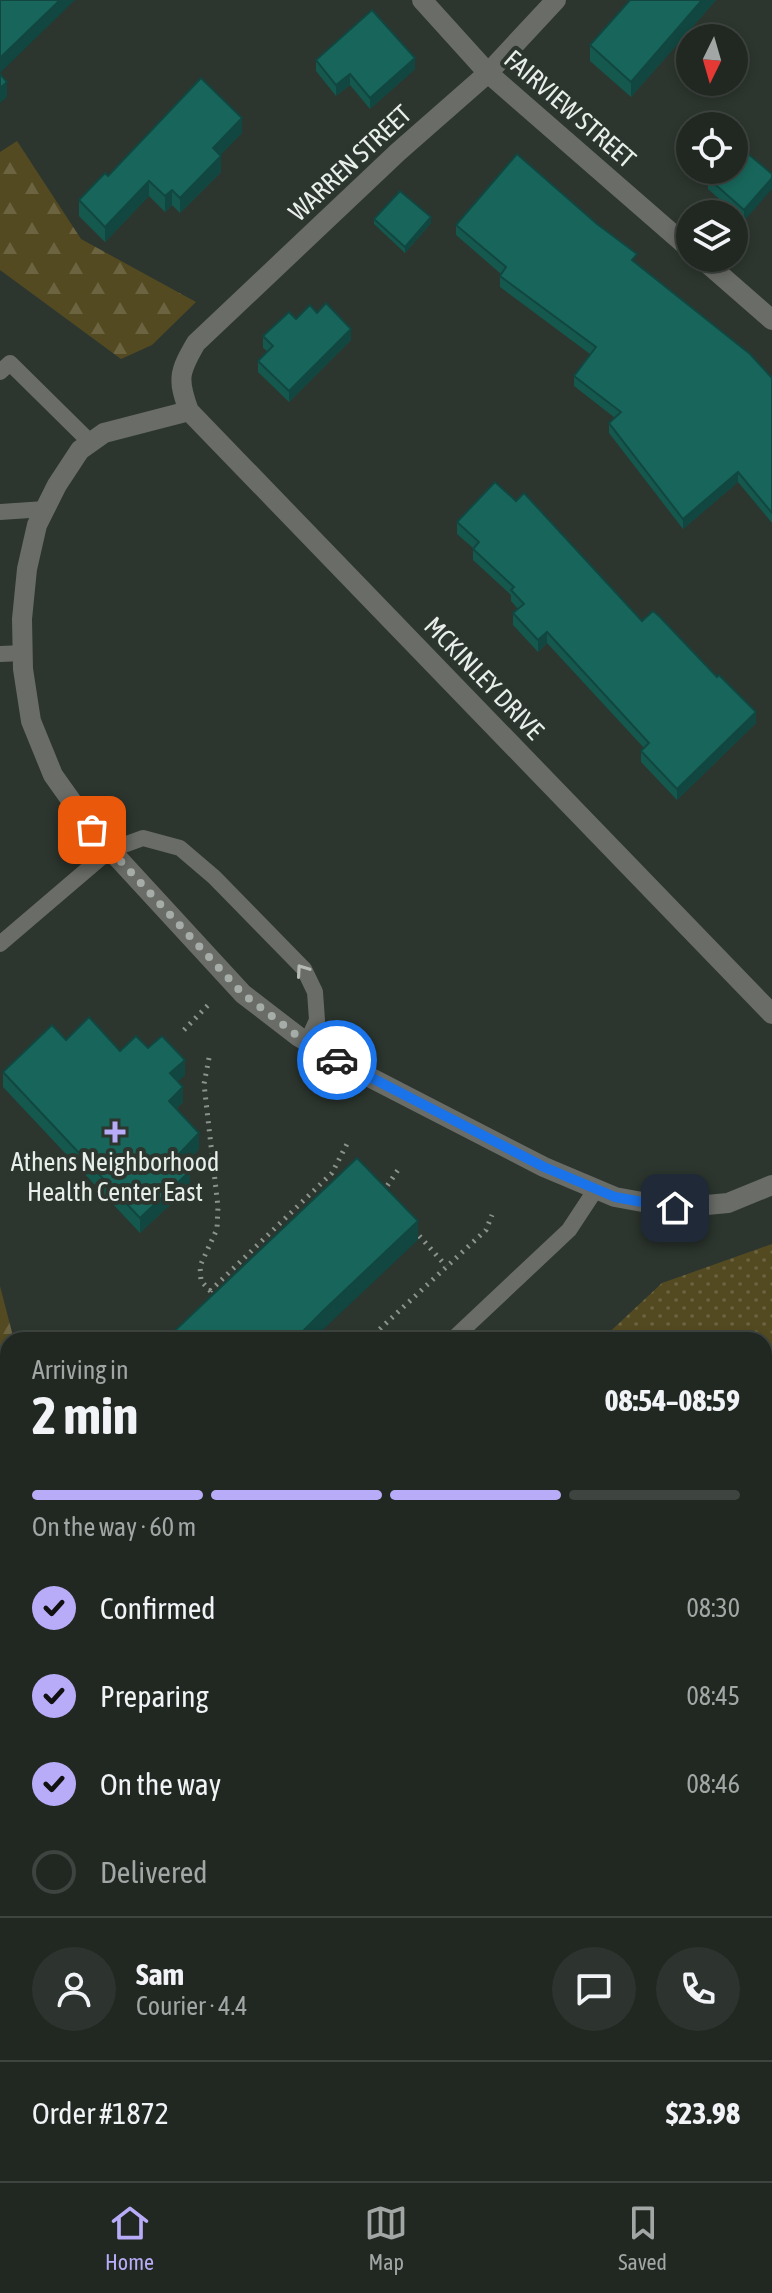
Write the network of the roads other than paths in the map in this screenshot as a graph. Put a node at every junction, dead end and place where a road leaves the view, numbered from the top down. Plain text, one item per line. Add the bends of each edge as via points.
1 (422, 0) edge
2 (556, 0) edge
3 (488, 73) junction
4 (676, 237) edge
5 (717, 272) edge
6 (772, 320) edge
7 (0, 372) edge
8 (189, 411) junction
9 (91, 443) junction
10 (45, 509) junction
11 (0, 512) edge
12 (23, 653) junction
13 (0, 654) edge
14 (110, 850) junction
15 (0, 944) edge
16 (772, 1014) edge
17 (307, 1042) junction
18 (772, 1185) edge
19 (596, 1189) junction
20 (461, 1332) edge

1 - 3 street, FAIRVIEW STREET
2 - 3 street, WARREN STREET
3 - 4 street, FAIRVIEW STREET
3 - 8 street, WARREN STREET via 196,343 182,367 181,389
5 - 6 street
7 - 9 lane via 10,363
8 - 9 street via 104,433
8 - 16 street, MCKINLEY DRIVE
9 - 10 street via 80,450
10 - 11 lane
10 - 12 street via 27,569
12 - 13 lane
12 - 14 street via 31,721 53,775
14 - 15 lane
14 - 17 street via 243,994
17 -> 14 lane via 317,1020 315,992 304,969 214,877 180,848 143,838
17 - 19 street
18 - 19 street via 728,1203 675,1208
19 - 20 lane via 569,1230

